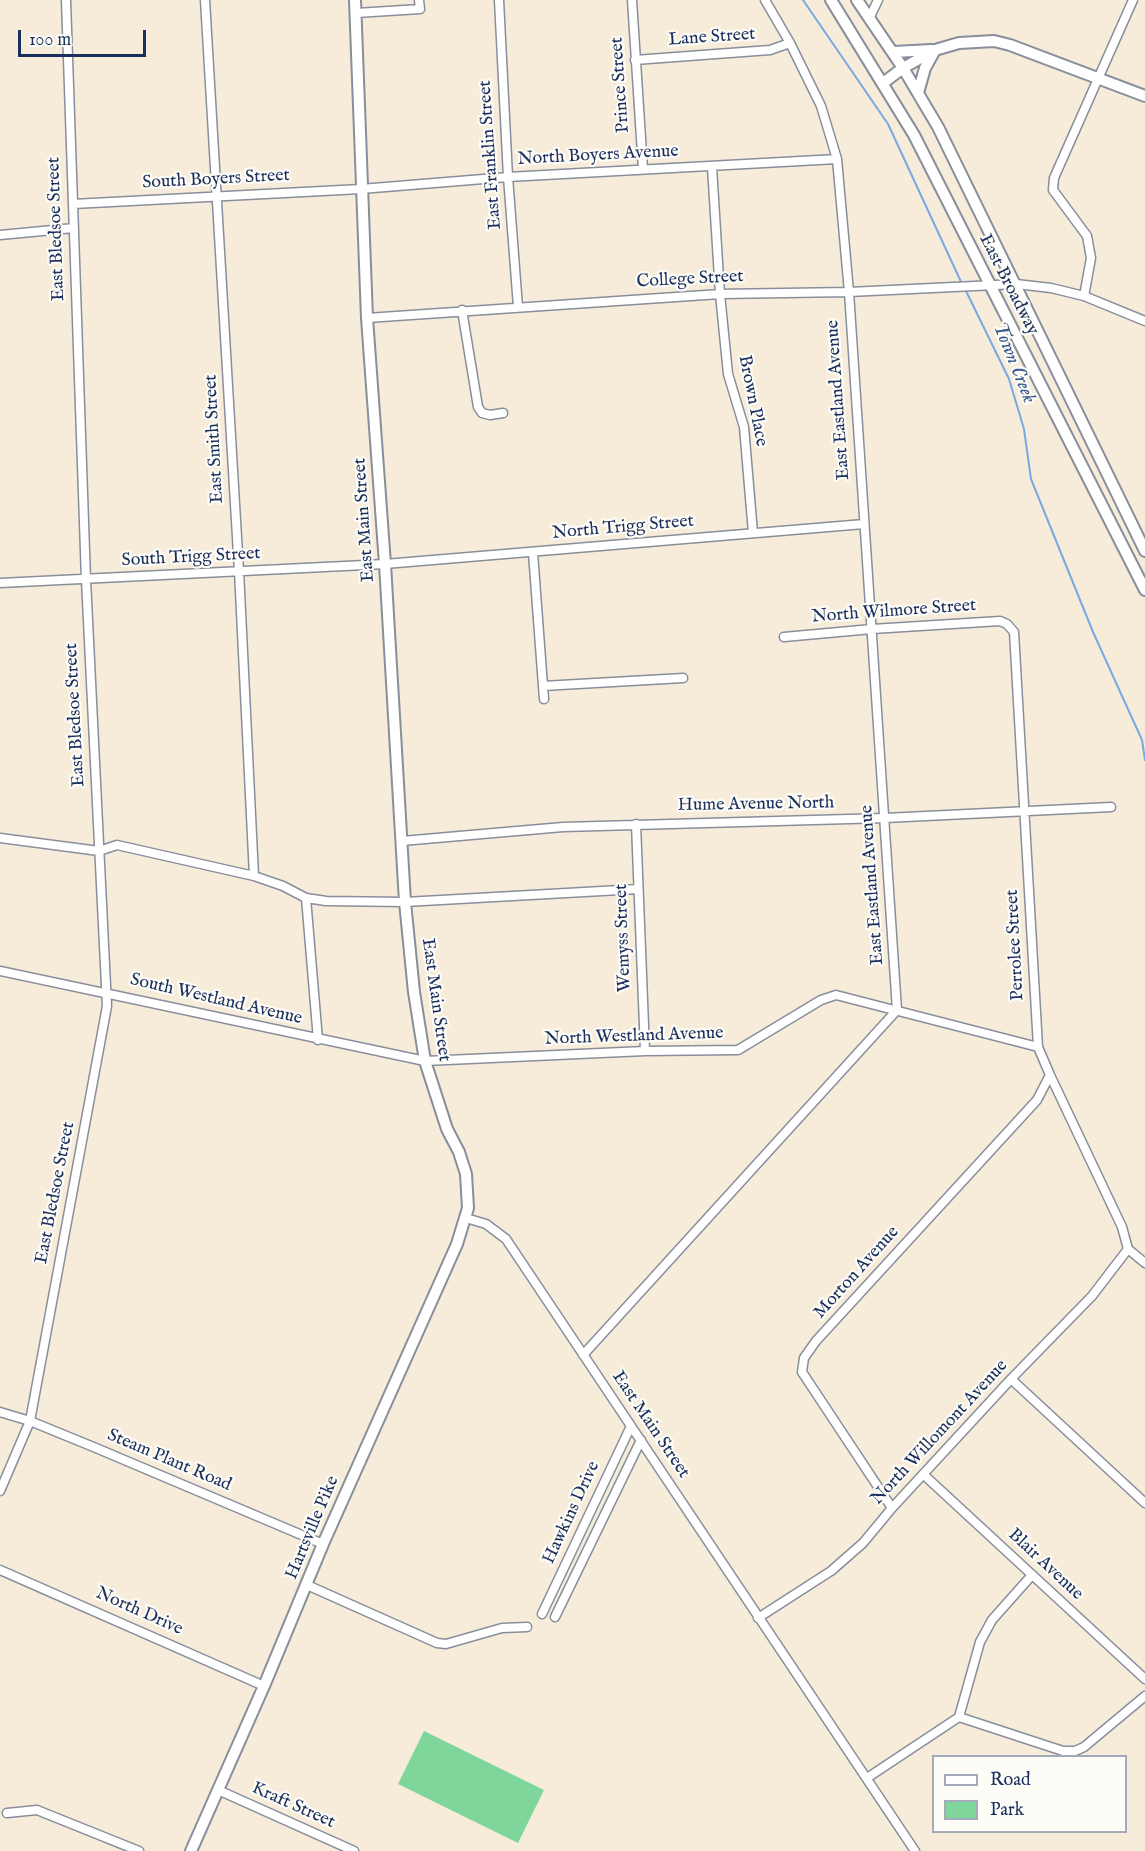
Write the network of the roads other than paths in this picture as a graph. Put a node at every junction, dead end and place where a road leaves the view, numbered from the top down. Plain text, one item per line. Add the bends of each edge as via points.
1 (66, 0) edge
2 (206, 0) edge
3 (355, 0) edge
4 (419, 0) edge
5 (499, 0) edge
6 (632, 0) edge
7 (765, 0) edge
8 (831, 0) edge
9 (878, 0) edge
10 (1133, 0) edge
11 (858, 2) edge
12 (356, 13) junction
13 (869, 19) junction
14 (790, 43) junction
15 (935, 50) junction
16 (893, 52) junction
17 (635, 60) junction
18 (903, 68) junction
19 (1098, 78) junction
20 (883, 83) junction
21 (918, 93) junction
22 (1145, 96) edge
23 (837, 159) junction
24 (712, 167) junction
25 (643, 169) junction
26 (508, 177) junction
27 (361, 189) junction
28 (217, 196) junction
29 (73, 204) junction
30 (74, 228) junction
31 (0, 235) edge
32 (1016, 284) junction
33 (991, 286) junction
34 (849, 292) junction
35 (720, 294) junction
36 (1084, 296) junction
37 (518, 307) junction
38 (462, 310) junction
39 (367, 318) junction
40 (1145, 321) edge
41 (503, 413) dead end
42 (864, 524) junction
43 (753, 533) junction
44 (1145, 551) edge
45 (533, 553) junction
46 (385, 564) junction
47 (239, 571) junction
48 (86, 580) junction
49 (0, 583) edge
50 (1145, 590) edge
51 (1007, 624) joint
52 (872, 629) junction
53 (783, 637) dead end
54 (683, 678) dead end
55 (543, 687) junction
56 (544, 699) dead end
57 (1111, 807) dead end
58 (1025, 812) junction
59 (885, 818) junction
60 (636, 824) junction
61 (0, 838) edge
62 (402, 841) junction
63 (99, 850) junction
64 (254, 876) junction
65 (638, 889) junction
66 (306, 898) junction
67 (405, 902) junction
68 (0, 971) edge
69 (107, 993) junction
70 (897, 1010) junction
71 (318, 1040) junction
72 (1038, 1047) junction
73 (645, 1051) junction
74 (425, 1061) junction
75 (1050, 1075) junction
76 (466, 1218) junction
77 (1128, 1249) junction
78 (1145, 1263) edge
79 (583, 1355) junction
80 (1011, 1379) junction
81 (0, 1412) edge
82 (30, 1421) junction
83 (631, 1426) junction
84 (642, 1440) junction
85 (924, 1475) junction
86 (0, 1491) edge
87 (1145, 1503) edge
88 (892, 1508) junction
89 (323, 1544) junction
90 (0, 1570) edge
91 (1032, 1575) junction
92 (307, 1585) junction
93 (542, 1614) dead end
94 (555, 1617) dead end
95 (758, 1618) junction
96 (527, 1627) dead end
97 (1145, 1679) edge
98 (264, 1686) junction
99 (1145, 1696) edge
100 (959, 1717) junction
101 (867, 1778) junction
102 (219, 1790) junction
103 (7, 1813) dead end
104 (139, 1851) edge
105 (191, 1851) edge
106 (354, 1851) edge
107 (915, 1851) edge

1 - 29 street, East Bledsoe Street
2 - 28 street, East Smith Street
3 - 12 main road, East Main Street
4 - 12 street via 420,9
5 - 26 street, East Franklin Street
6 - 17 street, Prince Street
7 - 14 street, East Eastland Avenue
8 - 20 main road, East Broadway
9 - 13 street
10 - 19 street
11 - 13 main road, East Broadway
12 - 27 main road, East Main Street
13 - 16 main road, East Broadway
14 - 17 street, Lane Street via 770,50
14 - 23 street, East Eastland Avenue via 821,106
15 - 16 main road
15 - 18 main road
15 - 19 main road via 959,43 994,41
15 - 21 main road
16 - 18 main road, East Broadway
17 - 25 street, Prince Street
18 - 20 main road
18 - 21 main road, East Broadway
19 - 22 main road
19 - 36 street via 1054,178 1053,190 1087,236 1091,258
20 - 33 main road, East Broadway
21 - 32 main road, East Broadway
23 - 24 street, North Boyers Avenue
23 - 34 street, East Eastland Avenue
24 - 25 street, North Boyers Avenue
24 - 35 street, Brown Place
25 - 26 street, North Boyers Avenue
26 - 27 street, North Boyers Avenue
26 - 37 street, East Franklin Street
27 - 28 street, South Boyers Street
27 - 39 main road, East Main Street
28 - 29 street, South Boyers Street
28 - 47 street, East Smith Street
29 - 30 street, East Bledsoe Street
30 - 31 street
30 - 48 street, East Bledsoe Street
32 - 33 street, College Street
32 - 36 street, College Street
32 - 44 main road, East Broadway
33 - 34 street, College Street
33 - 50 main road, East Broadway
34 - 35 street, College Street
34 - 42 street, East Eastland Avenue
35 - 37 street, College Street
35 - 43 street, Brown Place via 728,374 744,427
36 - 40 street
37 - 38 street, College Street
38 - 39 street, College Street
38 - 41 street via 478,407 490,415
39 - 46 main road, East Main Street
42 - 43 street, North Trigg Street
42 - 52 street, East Eastland Avenue
43 - 45 street, North Trigg Street
45 - 46 street, North Trigg Street
45 - 55 street
46 - 47 street, South Trigg Street
46 - 62 main road, East Main Street
47 - 48 street, South Trigg Street
47 - 64 street, East Smith Street
48 - 49 street, South Trigg Street
48 - 63 street, East Bledsoe Street
51 - 52 street, North Wilmore Street via 1000,621
51 - 58 street, Perrolee Street via 1014,632
52 - 53 street, North Wilmore Street
52 - 59 street, East Eastland Avenue
54 - 55 street
55 - 56 street
57 - 58 street, Hume Avenue North
58 - 59 street, Hume Avenue North
58 - 72 street, Perrolee Street
59 - 60 street, Hume Avenue North
59 - 70 street, East Eastland Avenue
60 - 62 street, Hume Avenue North
60 - 65 street, Wemyss Street
61 - 63 street
62 - 67 main road, East Main Street
63 - 64 street via 117,845
63 - 69 street, East Bledsoe Street
64 - 66 street
65 - 67 street
65 - 73 street, Wemyss Street
66 - 67 street
66 - 71 street
67 - 74 main road, East Main Street
68 - 69 street, South Westland Avenue
69 - 71 street, South Westland Avenue
69 - 82 street, East Bledsoe Street
70 - 72 street, North Westland Avenue
70 - 73 street, North Westland Avenue via 836,995 738,1050
70 - 79 street
71 - 74 street, South Westland Avenue
72 - 75 street, Perrolee Street
73 - 74 street, North Westland Avenue
74 - 76 main road, East Main Street via 466,1174
75 - 77 street, Perrolee Street via 1122,1227
75 - 88 street, Morton Avenue via 1037,1100 804,1358 802,1372
76 - 79 street, East Main Street via 486,1224 506,1239
76 - 89 main road, Hartsville Pike
77 - 78 street
77 - 80 street, North Willomont Avenue via 1092,1296
79 - 83 street, East Main Street
80 - 85 street, North Willomont Avenue
80 - 87 street
81 - 82 street, Steam Plant Road
82 - 86 street, East Bledsoe Street
82 - 89 street, Steam Plant Road
83 - 84 street, East Main Street
83 - 93 street, Hawkins Drive
84 - 94 street, Hawkins Drive
84 - 95 street, East Main Street
85 - 88 street, North Willomont Avenue
85 - 91 street, Blair Avenue
88 - 95 street, North Willomont Avenue via 863,1543 831,1571
89 - 92 main road, Hartsville Pike
90 - 98 street, North Drive
91 - 97 street, Blair Avenue
91 - 100 street via 992,1620 980,1642
92 - 96 street via 437,1643 502,1628
92 - 98 main road, Hartsville Pike
95 - 101 street, East Main Street
98 - 102 main road, Hartsville Pike
99 - 100 street via 1075,1751 1063,1751
100 - 101 street
101 - 107 street, East Main Street
102 - 105 main road, Hartsville Pike
102 - 106 street, Kraft Street
103 - 104 street via 38,1810

